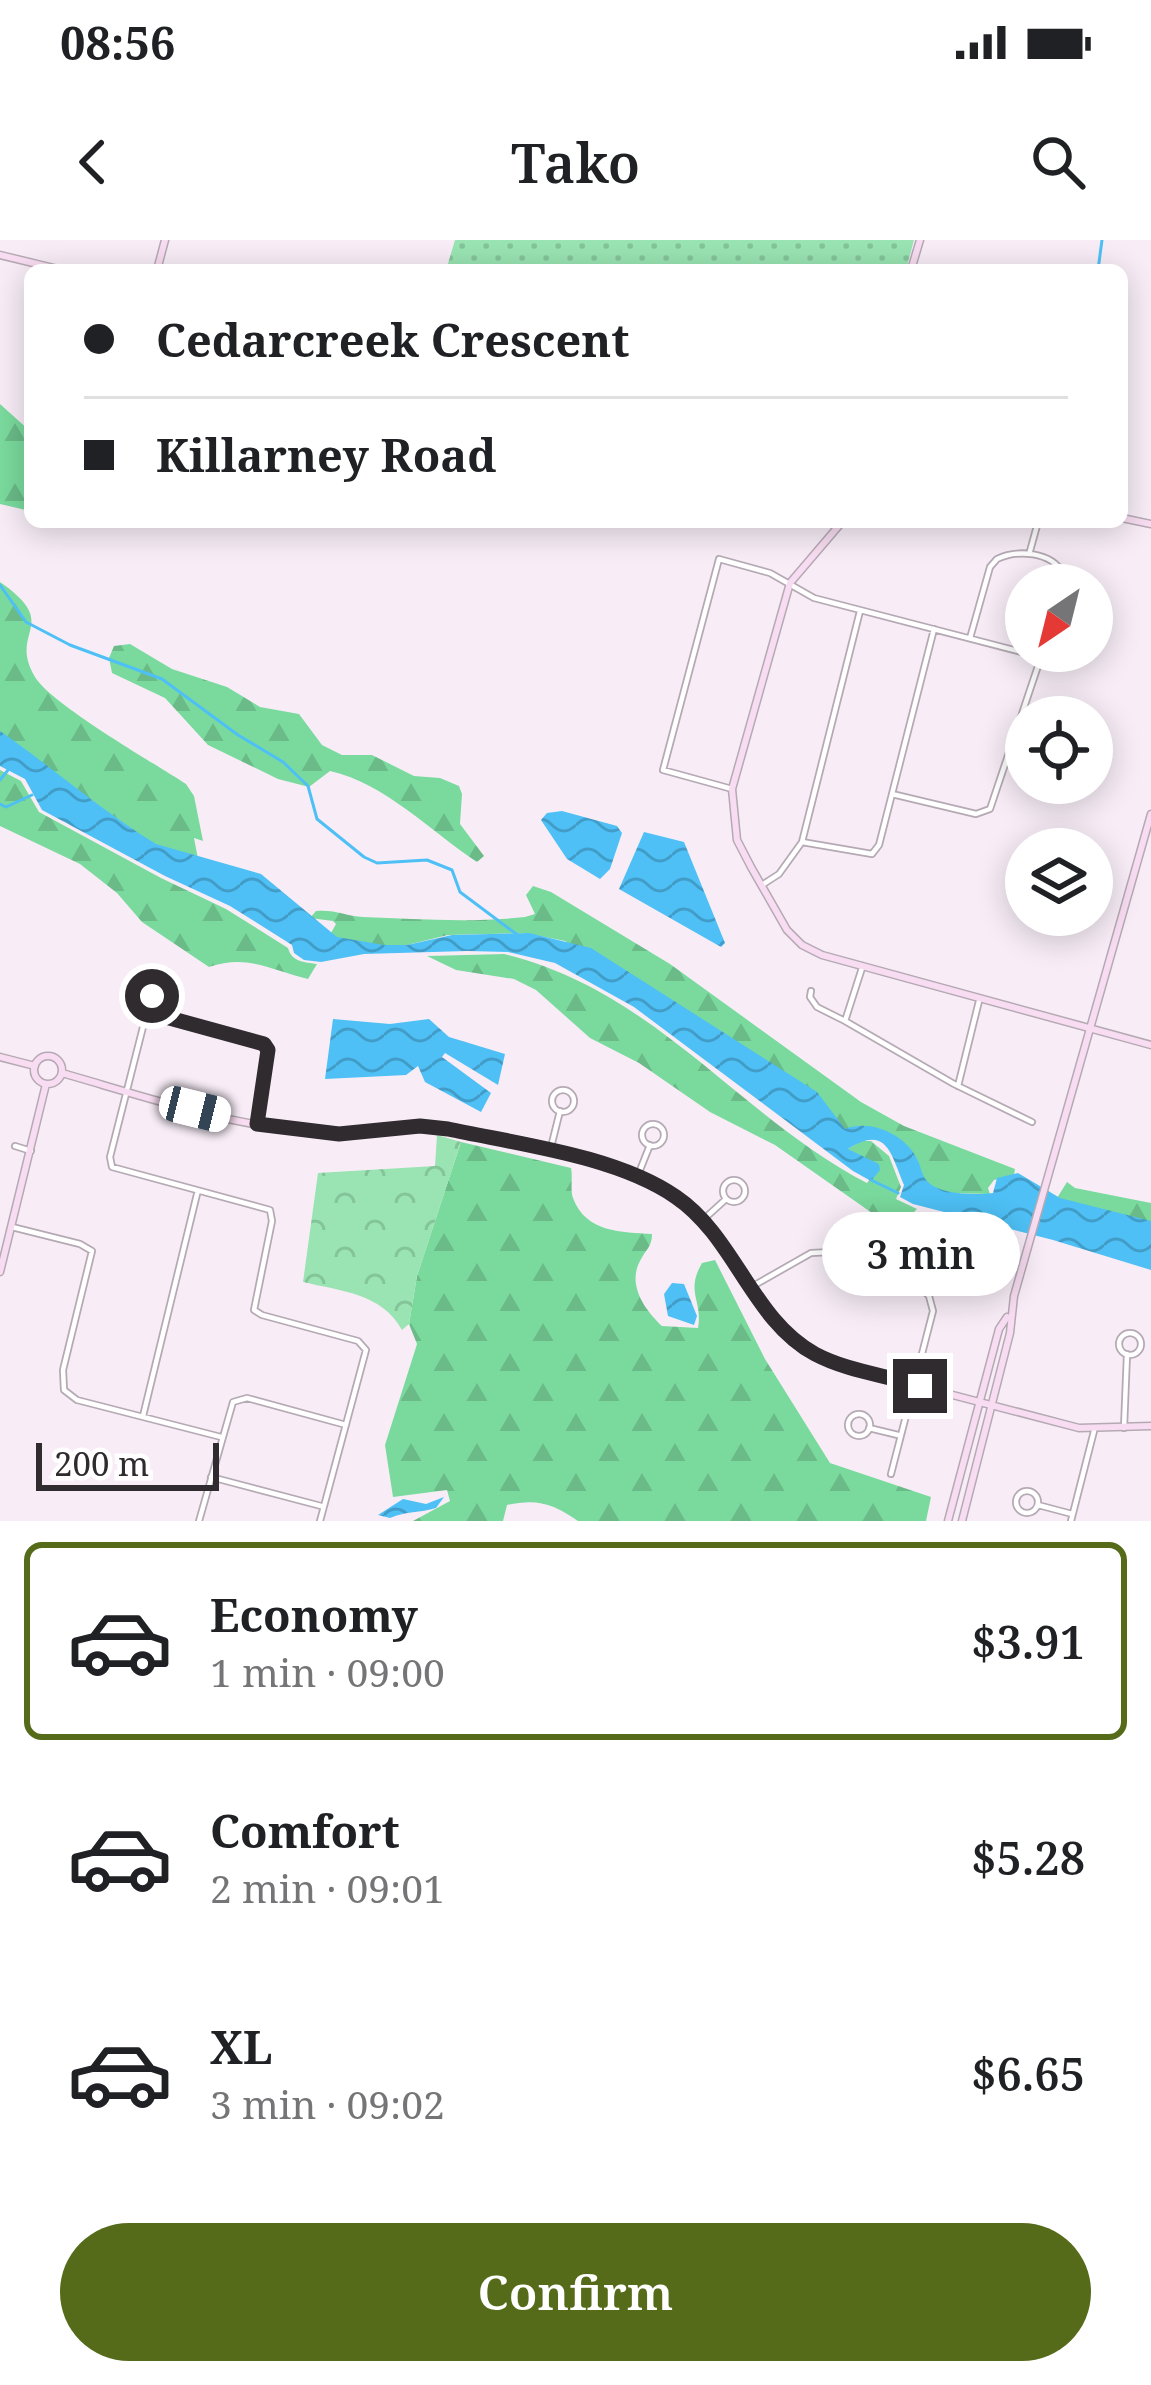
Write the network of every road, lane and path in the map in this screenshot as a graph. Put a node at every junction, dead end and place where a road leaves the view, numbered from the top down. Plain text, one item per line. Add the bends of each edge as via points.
1 (0, 255) edge
2 (37, 264) edge
3 (837, 528) edge
4 (1036, 528) edge
5 (1029, 554) junction
6 (1055, 564) edge
7 (790, 583) junction
8 (860, 611) junction
9 (934, 628) junction
10 (970, 638) junction
11 (1005, 646) edge
12 (1036, 672) edge
13 (732, 789) junction
14 (892, 794) junction
15 (1151, 814) edge
16 (802, 842) junction
17 (762, 885) junction
18 (862, 968) junction
19 (811, 991) dead end
20 (979, 1001) junction
21 (162, 1016) junction
22 (149, 1018) junction
23 (845, 1021) junction
24 (1089, 1030) junction
25 (1151, 1046) edge
26 (0, 1057) edge
27 (35, 1066) junction
28 (62, 1073) junction
29 (46, 1084) junction
30 (958, 1086) junction
31 (127, 1092) junction
32 (560, 1111) dead end
33 (1032, 1122) dead end
34 (257, 1124) junction
35 (650, 1145) dead end
36 (16, 1146) dead end
37 (31, 1151) junction
38 (550, 1151) junction
39 (638, 1175) junction
40 (198, 1192) junction
41 (726, 1199) dead end
42 (704, 1220) junction
43 (12, 1227) junction
44 (0, 1273) edge
45 (752, 1287) junction
46 (1009, 1315) junction
47 (1127, 1354) dead end
48 (915, 1384) junction
49 (981, 1401) junction
50 (992, 1404) junction
51 (143, 1416) junction
52 (346, 1425) junction
53 (1151, 1426) edge
54 (869, 1427) dead end
55 (1124, 1428) junction
56 (1094, 1431) junction
57 (901, 1435) junction
58 (221, 1437) junction
59 (891, 1474) dead end
60 (211, 1477) junction
61 (1038, 1505) dead end
62 (323, 1506) junction
63 (1071, 1518) edge
64 (199, 1521) edge
65 (320, 1521) edge
66 (948, 1521) edge
67 (962, 1521) edge

1 - 2 street
3 - 7 street
4 - 5 street
5 - 6 street
5 - 10 street via 1006,554 990,568
7 - 8 street
7 - 13 street
7 - 13 street via 718,559 663,770
8 - 9 street
8 - 16 street
9 - 10 street
9 - 14 street
10 - 11 street
12 - 14 street via 989,809 976,814
13 - 17 street via 737,840
14 - 16 street via 872,854
15 - 24 street
16 - 17 street
17 - 18 street via 802,944
18 - 20 street
18 - 23 street
19 - 23 street via 817,1007
20 - 24 street
20 - 30 street
21 - 22 street
21 - 22 street via 164,1000 152,996 144,1006
21 - 34 street via 264,1044
22 - 31 street
23 - 30 street
24 - 25 street
24 - 46 street
26 - 27 street
27 - 28 street via 53,1057
27 - 29 street
28 - 29 street
28 - 31 street
29 - 37 street
30 - 33 street
31 - 34 street
31 - 40 street via 112,1167
32 - 38 street
34 - 38 street via 339,1134 420,1126
35 - 39 street
36 - 37 street
37 - 43 street
38 - 39 street
39 - 42 street
40 - 51 street
40 - 52 street via 270,1210 254,1310 363,1343
41 - 42 street
42 - 45 street
43 - 44 street
43 - 51 street via 92,1250 64,1390
45 - 48 street via 816,1355
45 - 48 street via 790,1262 831,1252 919,1286 933,1311
46 - 49 street
46 - 50 street
47 - 55 street
48 - 49 street
48 - 57 street
49 - 50 street
49 - 66 street
50 - 56 street
50 - 67 street
51 - 58 street
52 - 58 street via 239,1399 228,1408
52 - 62 street
53 - 55 street
54 - 57 street
55 - 56 street
56 - 63 street
57 - 59 street
58 - 60 street
60 - 62 street
60 - 64 street
61 - 63 street
62 - 65 street

